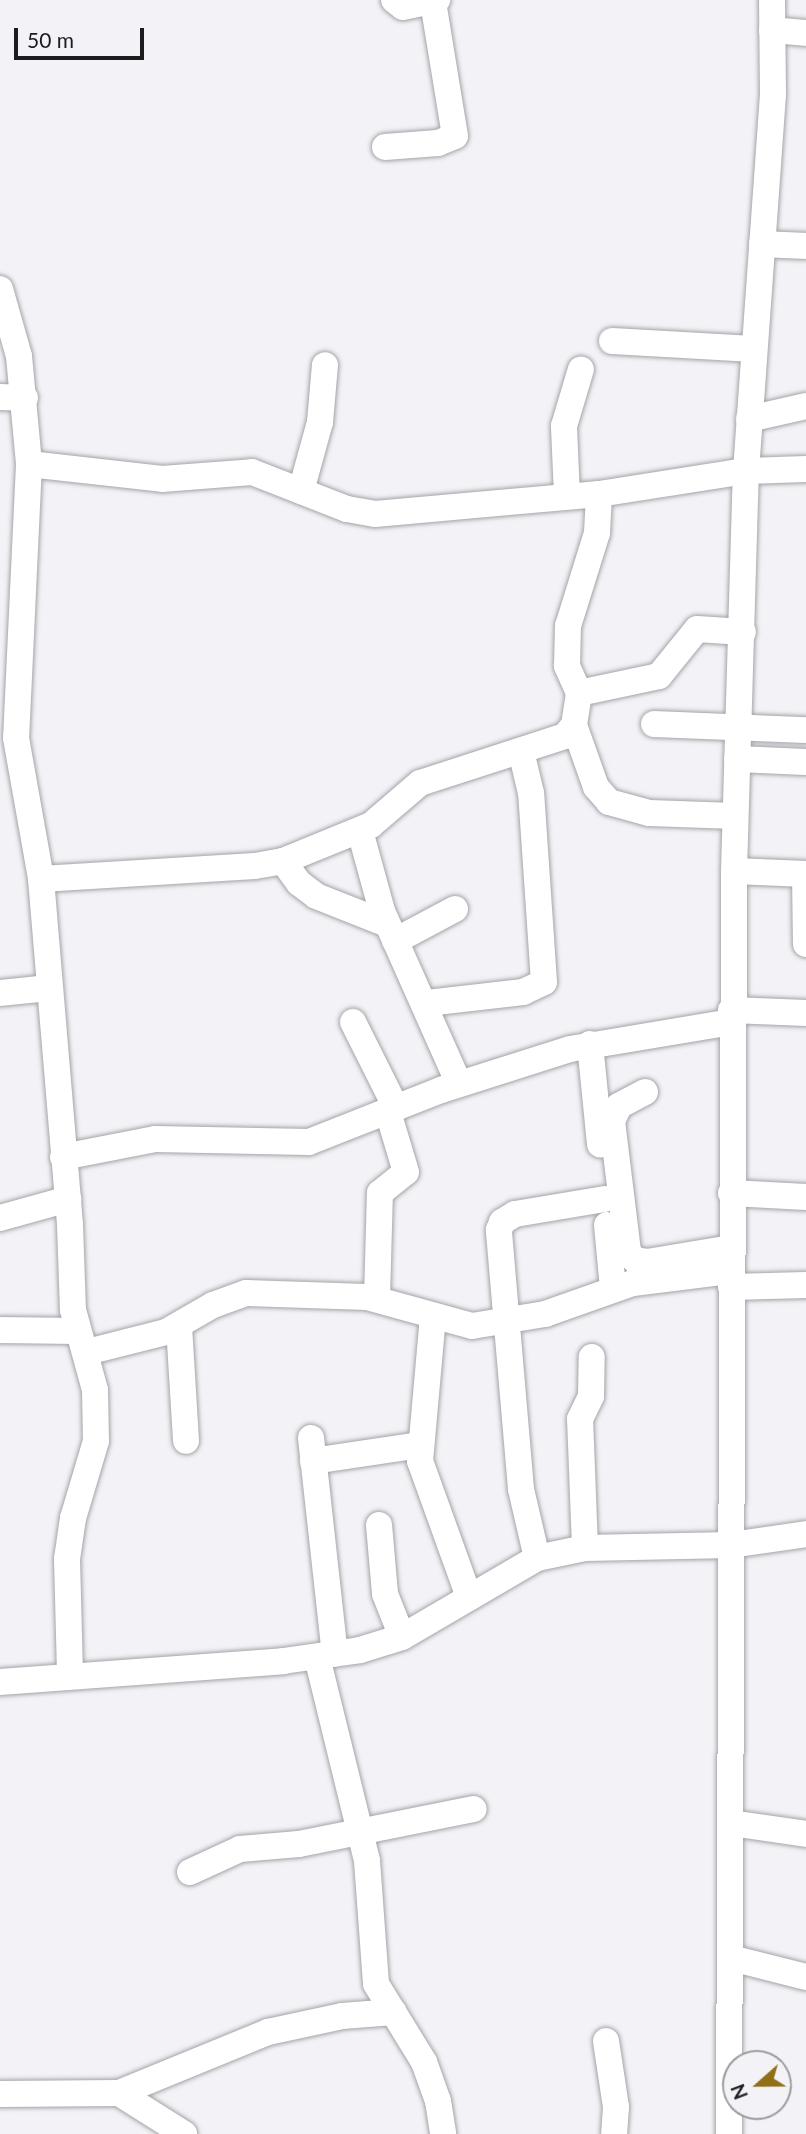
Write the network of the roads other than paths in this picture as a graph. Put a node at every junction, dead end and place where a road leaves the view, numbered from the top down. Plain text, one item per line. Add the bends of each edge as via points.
1 (394, 0) edge
2 (435, 0) edge
3 (772, 0) edge
4 (772, 30) junction
5 (806, 33) edge
6 (385, 147) dead end
7 (762, 244) junction
8 (806, 246) edge
9 (0, 289) edge
10 (612, 341) dead end
11 (754, 349) junction
12 (325, 365) dead end
13 (581, 369) dead end
14 (12, 397) edge
15 (806, 406) edge
16 (749, 419) junction
17 (29, 464) junction
18 (806, 469) edge
19 (746, 471) junction
20 (301, 491) junction
21 (599, 494) junction
22 (567, 496) junction
23 (11, 536) edge
24 (743, 632) junction
25 (579, 693) junction
26 (654, 724) dead end
27 (574, 725) junction
28 (738, 727) junction
29 (806, 730) edge
30 (521, 751) junction
31 (737, 759) junction
32 (806, 762) edge
33 (735, 816) junction
34 (360, 831) junction
35 (283, 860) junction
36 (734, 871) junction
37 (806, 874) edge
38 (41, 879) junction
39 (455, 909) dead end
40 (391, 932) junction
41 (806, 944) edge
42 (48, 988) junction
43 (0, 993) edge
44 (427, 1003) junction
45 (806, 1013) edge
46 (731, 1016) junction
47 (354, 1023) dead end
48 (590, 1044) junction
49 (459, 1084) junction
50 (645, 1092) dead end
51 (392, 1110) junction
52 (63, 1157) junction
53 (731, 1193) junction
54 (806, 1197) edge
55 (68, 1199) junction
56 (605, 1199) junction
57 (0, 1218) edge
58 (731, 1269) junction
59 (806, 1285) edge
60 (614, 1289) junction
61 (377, 1298) junction
62 (433, 1316) junction
63 (505, 1322) junction
64 (178, 1326) junction
65 (0, 1330) edge
66 (83, 1341) junction
67 (592, 1357) dead end
68 (186, 1441) dead end
69 (420, 1445) junction
70 (379, 1525) dead end
71 (806, 1534) edge
72 (731, 1545) junction
73 (585, 1548) junction
74 (537, 1558) junction
75 (469, 1597) junction
76 (402, 1637) junction
77 (326, 1656) junction
78 (70, 1676) junction
79 (0, 1682) edge
80 (474, 1809) dead end
81 (731, 1824) junction
82 (359, 1830) junction
83 (806, 1834) edge
84 (190, 1872) dead end
85 (732, 1958) junction
86 (806, 1977) edge
87 (394, 2012) junction
88 (606, 2041) dead end
89 (119, 2092) junction
90 (0, 2094) edge
91 (184, 2134) edge
92 (443, 2134) edge
93 (614, 2134) edge
94 (729, 2134) edge

1 - 2 street via 403,7
2 - 6 street via 455,136 438,143
3 - 4 street
4 - 5 street
4 - 7 street
7 - 8 street
7 - 11 street
9 - 14 street via 19,356
10 - 11 street
11 - 16 street
12 - 20 street via 320,422
13 - 22 street via 564,426
14 - 17 street
15 - 16 street
16 - 19 street
17 - 20 street via 162,479 239,471
17 - 23 street
18 - 19 street
19 - 21 street
19 - 24 street
20 - 22 street via 375,514
21 - 22 street
21 - 25 street via 600,522 572,605 566,643 567,666
23 - 38 street via 16,738
24 - 25 street via 697,628 659,676 595,686
24 - 28 street
25 - 27 street
26 - 28 street
27 - 30 street via 565,736
27 - 33 street via 596,787 609,802 649,813
28 - 29 street
28 - 31 street
30 - 34 street via 420,783
30 - 44 street via 530,793 544,982 523,992
31 - 32 street
31 - 33 street
33 - 36 street
34 - 35 street
34 - 40 street
35 - 38 street via 255,866
35 - 40 street via 299,883 316,896
36 - 37 street
36 - 46 street
37 - 41 street
38 - 42 street
39 - 40 street
40 - 44 street
42 - 43 street
42 - 52 street
44 - 49 street
45 - 46 street
46 - 48 street
46 - 53 street
47 - 51 street
48 - 49 street
48 - 56 street
49 - 51 street
50 - 58 street via 619,1107 612,1121 628,1252 635,1260 646,1262
51 - 52 street via 309,1142 155,1139
51 - 61 street via 406,1172 380,1193
52 - 55 street
53 - 54 street
53 - 58 street
55 - 57 street
55 - 66 street via 71,1289
56 - 60 street
56 - 63 street via 515,1214 502,1222
58 - 59 street
58 - 60 street
58 - 72 street
60 - 63 street via 545,1314
61 - 62 street
61 - 64 street via 246,1293
62 - 63 street via 472,1326
62 - 69 street
63 - 74 street via 521,1489
64 - 66 street
64 - 68 street
65 - 66 street
66 - 78 street via 95,1390 96,1441 69,1537
67 - 73 street via 591,1396 580,1419
69 - 75 street via 422,1475
69 - 77 street via 312,1449
70 - 76 street via 385,1594
71 - 72 street
72 - 73 street
72 - 81 street
73 - 74 street
74 - 75 street
75 - 76 street
76 - 77 street
77 - 78 street
77 - 82 street
78 - 79 street
80 - 82 street
81 - 83 street
81 - 85 street
82 - 84 street via 299,1844 240,1849
82 - 87 street via 371,1889 376,1984
85 - 86 street
85 - 94 street
87 - 89 street via 342,2016 268,2032
87 - 92 street via 433,2082
88 - 93 street via 617,2107
89 - 90 street
89 - 91 street

